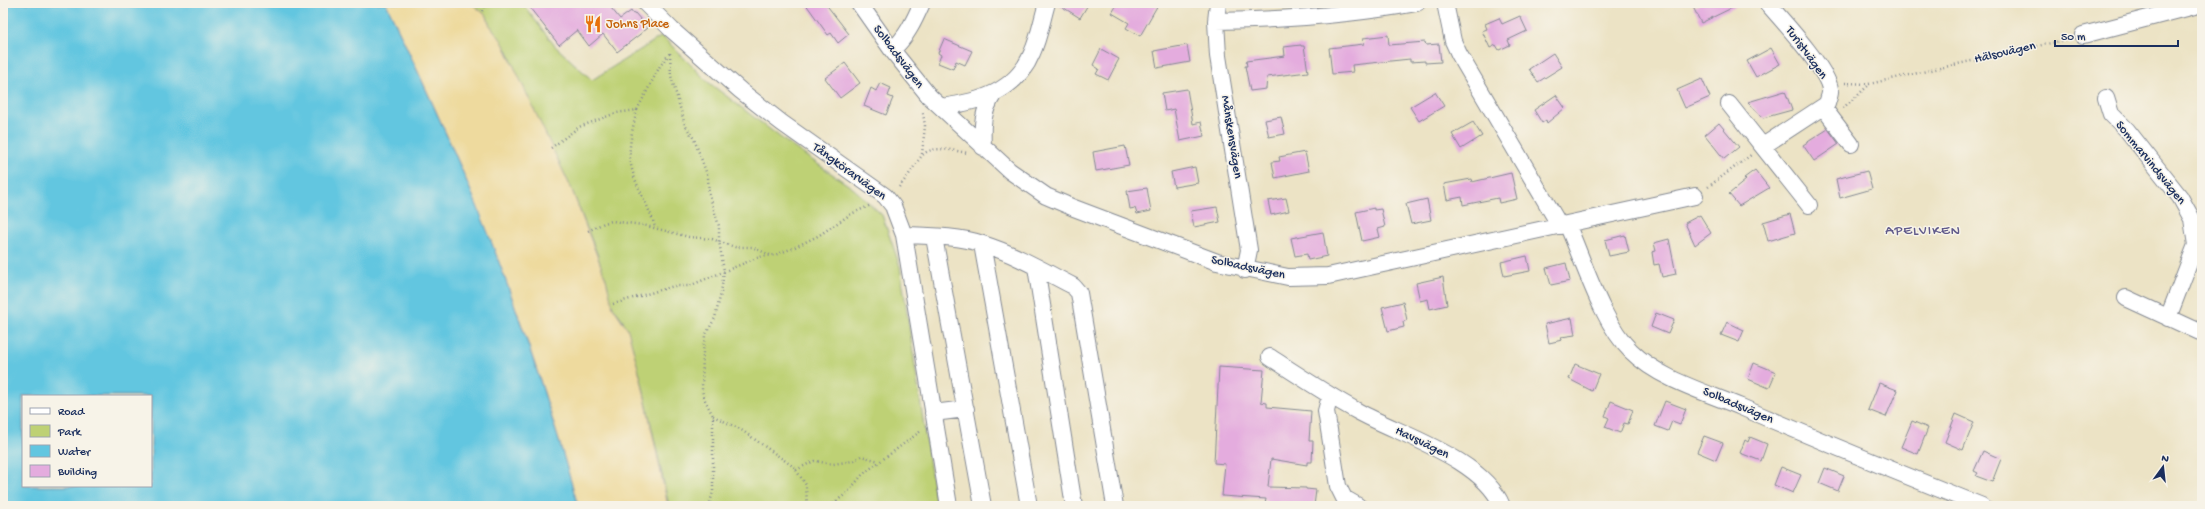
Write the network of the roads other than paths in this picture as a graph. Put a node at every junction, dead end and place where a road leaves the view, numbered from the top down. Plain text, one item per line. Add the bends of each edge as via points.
1 (645, 3) edge
2 (859, 3) edge
3 (922, 3) edge
4 (1047, 3) edge
5 (1218, 3) edge
6 (1417, 3) edge
7 (1445, 3) edge
8 (1767, 3) edge
9 (2202, 4) edge
10 (1216, 21) junction
11 (2083, 35) road end
12 (892, 50) junction
13 (993, 95) junction
14 (2106, 98) dead end
15 (1729, 104) dead end
16 (941, 107) junction
17 (1827, 112) junction
18 (1851, 144) dead end
19 (1762, 146) junction
20 (986, 150) junction
21 (1695, 196) road end
22 (1809, 205) dead end
23 (1564, 225) junction
24 (904, 235) junction
25 (934, 237) junction
26 (982, 244) junction
27 (1036, 268) junction
28 (1245, 270) junction
29 (2126, 298) dead end
30 (2168, 318) junction
31 (2202, 333) edge
32 (1270, 357) dead end
33 (1330, 396) junction
34 (966, 409) junction
35 (934, 418) junction
36 (949, 506) edge
37 (984, 506) edge
38 (1029, 506) edge
39 (1074, 506) edge
40 (1115, 506) edge
41 (1358, 506) edge
42 (1502, 506) edge
43 (1982, 506) edge

1 - 24 street, Tångkörarvägen via 742,91 782,123 885,196 893,206
2 - 12 street, Solbadsvägen
3 - 12 street via 900,43
4 - 13 street via 1036,45 1027,64 1017,76
5 - 10 street, Månskensvägen
6 - 10 street via 1266,20
7 - 23 street, Solbadsvägen via 1458,54
8 - 17 street, Turistvägen via 1810,54 1828,83 1830,90
9 - 11 street
10 - 28 street, Månskensvägen via 1218,56 1249,250
12 - 16 street, Solbadsvägen
13 - 16 street via 969,103
13 - 20 street via 984,112 982,126
14 - 30 street, Sommarvindsvägen via 2111,114 2127,130 2180,197 2192,219 2196,245
15 - 19 street
16 - 20 street, Solbadsvägen
17 - 18 street
17 - 19 street
19 - 22 street
20 - 28 street, Solbadsvägen via 1027,184 1074,208 1196,256
21 - 23 street, Solbadsvägen
23 - 28 street, Solbadsvägen via 1328,276 1288,277
23 - 43 street, Solbadsvägen via 1614,330 1644,362 1674,378
24 - 25 street
24 - 35 street, Tångkörarvägen
25 - 26 street
25 - 34 street
26 - 27 street
26 - 38 street
27 - 39 street
27 - 40 street via 1073,286 1079,293
29 - 30 street
30 - 31 street
32 - 33 street, Havsvägen
33 - 41 street via 1326,411 1338,486 1344,498
33 - 42 street, Havsvägen via 1445,453 1495,492
34 - 35 street
34 - 37 street
35 - 36 street, Tångkörarvägen

